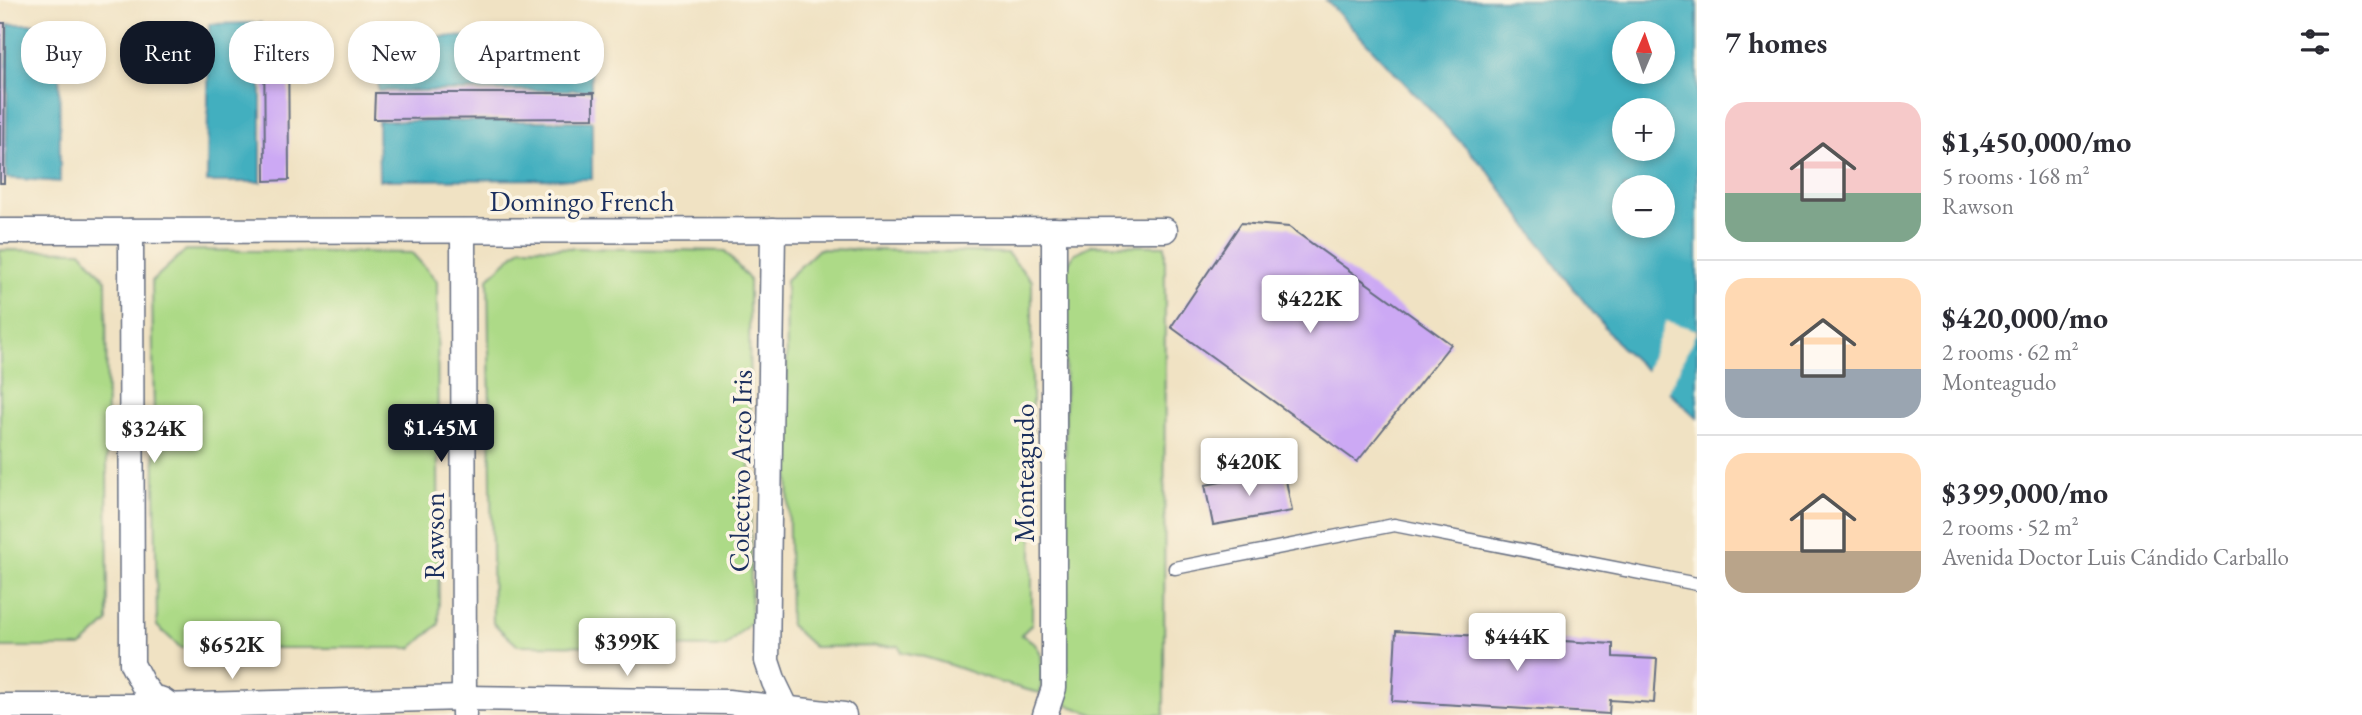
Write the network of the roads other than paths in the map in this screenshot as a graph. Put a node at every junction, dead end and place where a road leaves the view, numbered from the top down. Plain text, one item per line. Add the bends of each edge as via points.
1 (773, 230) junction
2 (1054, 230) junction
3 (1165, 230) dead end
4 (131, 231) junction
5 (463, 231) junction
6 (0, 232) edge
7 (1175, 568) dead end
8 (1697, 584) edge
9 (0, 706) edge
10 (464, 706) edge
11 (788, 709) junction
12 (166, 710) edge
13 (844, 715) edge
14 (1045, 715) edge

1 - 2 street, Domingo French
1 - 5 street, Domingo French
1 - 11 street, Colectivo Arco Iris via 767,661
2 - 3 street, Domingo French
2 - 14 street, Monteagudo via 1054,688
4 - 5 street, Domingo French
4 - 6 street, Domingo French
4 - 12 street via 132,664 142,684
5 - 10 street, Rawson
7 - 8 lane via 1394,525
9 - 12 street
10 - 11 street via 727,702
10 - 12 street
11 - 13 street

